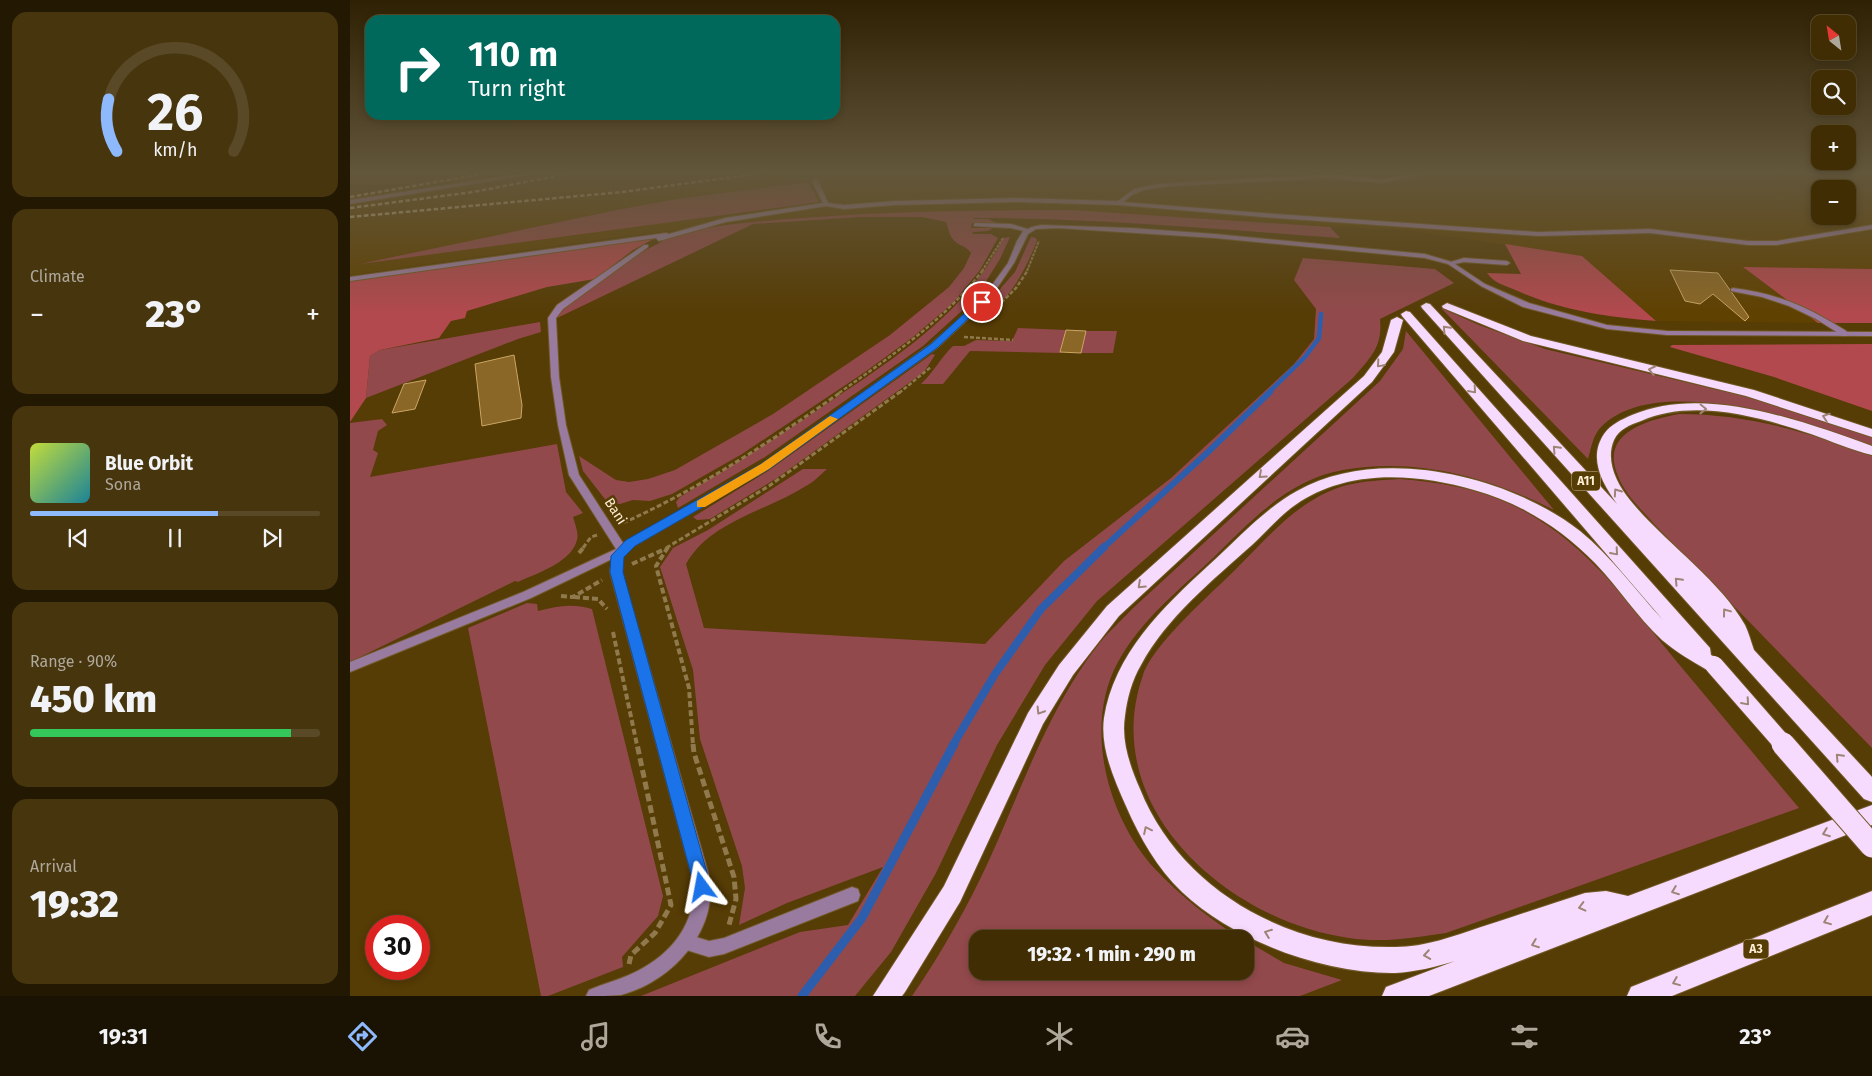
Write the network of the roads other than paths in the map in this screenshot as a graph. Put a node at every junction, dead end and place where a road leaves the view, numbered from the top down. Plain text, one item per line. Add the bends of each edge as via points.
1 (723, 220) edge
2 (1332, 220) edge
3 (976, 225) dead end
4 (1872, 227) edge
5 (1028, 230) junction
6 (671, 235) junction
7 (659, 239) dead end
8 (646, 246) dead end
9 (1450, 263) junction
10 (1507, 263) dead end
11 (350, 279) edge
12 (1733, 290) dead end
13 (1426, 306) dead end
14 (1447, 306) dead end
15 (1846, 334) junction
16 (1872, 334) edge
17 (1872, 432) edge
18 (1872, 451) edge
19 (622, 550) junction
20 (1746, 656) junction
21 (1714, 665) junction
22 (350, 667) edge
23 (1872, 792) edge
24 (1872, 815) edge
25 (1872, 846) edge
26 (852, 895) dead end
27 (1872, 903) edge
28 (1629, 908) junction
29 (686, 942) junction
30 (595, 996) edge
31 (886, 996) edge
32 (1396, 996) edge
33 (1640, 996) edge

1 - 6 street
2 - 4 street via 1538,234 1650,231 1748,243 1777,243
3 - 5 street
5 - 9 street via 1044,227 1139,230 1425,256
5 - 19 street via 1000,280 975,309 934,346 765,467
6 - 7 street
6 - 11 street
8 - 19 street, Bani via 560,307 552,318 559,406 574,475
9 - 10 street via 1464,260
9 - 15 street via 1483,285 1526,305 1608,327 1667,334
12 - 15 street via 1782,300 1818,316
20 -> 13 highway, A11
17 -> 14 highway via 1750,393 1527,340
15 - 16 street
20 -> 18 highway via 1737,628 1725,610 1634,514 1608,479 1602,452 1608,436 1626,422 1646,414 1673,408 1713,409 1788,422
19 - 22 street via 527,596
19 - 29 street via 616,562 616,572 702,887 699,915
23 -> 20 highway, A11
21 -> 25 highway, A11, bridge
28 -> 21 highway via 1606,903 1585,905 1443,953 1398,960 1311,950 1254,928 1218,908 1182,877 1153,840 1119,763 1113,724 1121,687 1140,650 1171,614 1292,500 1339,480 1406,473 1456,480 1496,492 1539,511 1591,549 1665,633
21 - 31 highway, A11 via 1401,317 1387,356 1368,379 1113,611 1066,670 1035,719 952,894
24 -> 28 highway
26 - 29 street via 724,946 709,949
27 -> 33 highway, A3
28 -> 32 highway
29 - 30 street via 645,976

